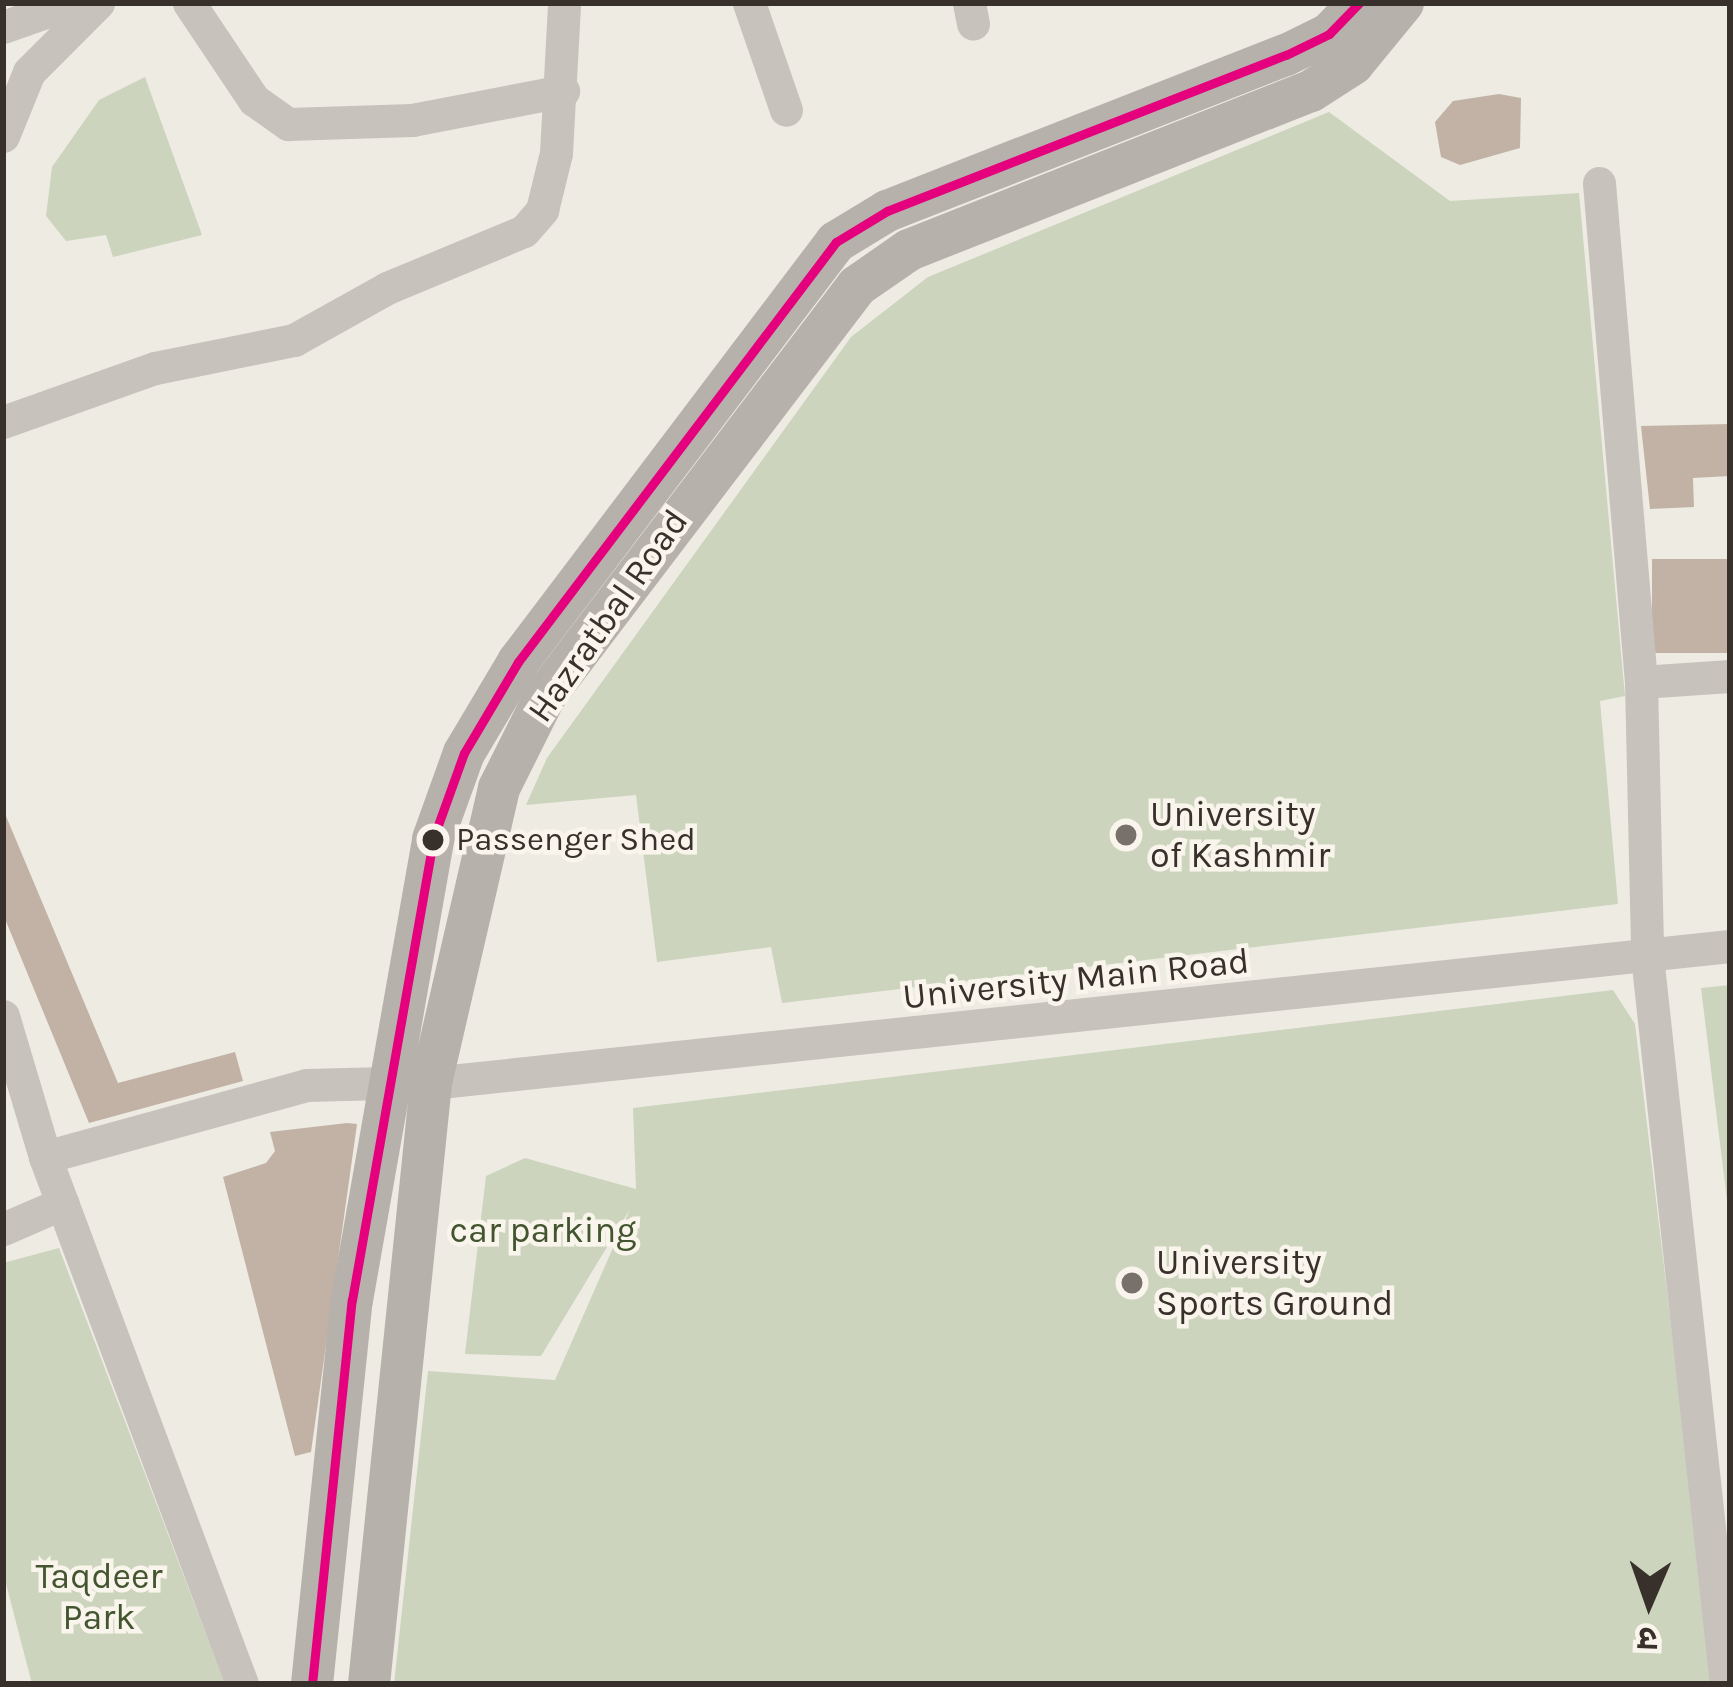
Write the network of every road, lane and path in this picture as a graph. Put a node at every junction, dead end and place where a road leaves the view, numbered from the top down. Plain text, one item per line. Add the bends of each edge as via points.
1 (71, 3) edge
2 (98, 3) edge
3 (189, 3) edge
4 (564, 3) edge
5 (749, 3) edge
6 (1359, 3) edge
7 (1403, 3) edge
8 (3, 27) edge
9 (562, 91) junction
10 (786, 110) dead end
11 (3, 136) edge
12 (1599, 183) dead end
13 (3, 422) edge
14 (1730, 676) edge
15 (1641, 682) junction
16 (1730, 946) edge
17 (1647, 956) junction
18 (3, 1016) edge
19 (385, 1083) junction
20 (431, 1083) junction
21 (45, 1157) junction
22 (62, 1203) junction
23 (3, 1229) edge
24 (242, 1684) edge
25 (312, 1684) edge
26 (368, 1684) edge
27 (1726, 1684) edge

1 - 8 street
2 - 11 street via 28,72
3 - 9 street via 254,100 288,124 412,120
4 - 9 street
5 - 10 street
6 - 19 main road, Hazratbal Road via 1329,34 1286,55 887,211 836,242 518,662 464,753 433,839
7 - 20 main road, Hazratbal Road via 1353,64 1311,91 910,250 814,331 545,696 493,808
9 - 13 street via 542,209 524,231 387,288 294,340 155,368
12 - 15 street
14 - 15 street
15 - 17 street
16 - 17 street, University Main Road
17 - 20 street, University Main Road
17 - 27 street
18 - 21 street
19 - 20 main road
19 - 21 street via 306,1085
19 - 25 main road, Hazratbal Road
20 - 26 main road, Hazratbal Road
21 - 22 street
22 - 23 street
22 - 24 street

